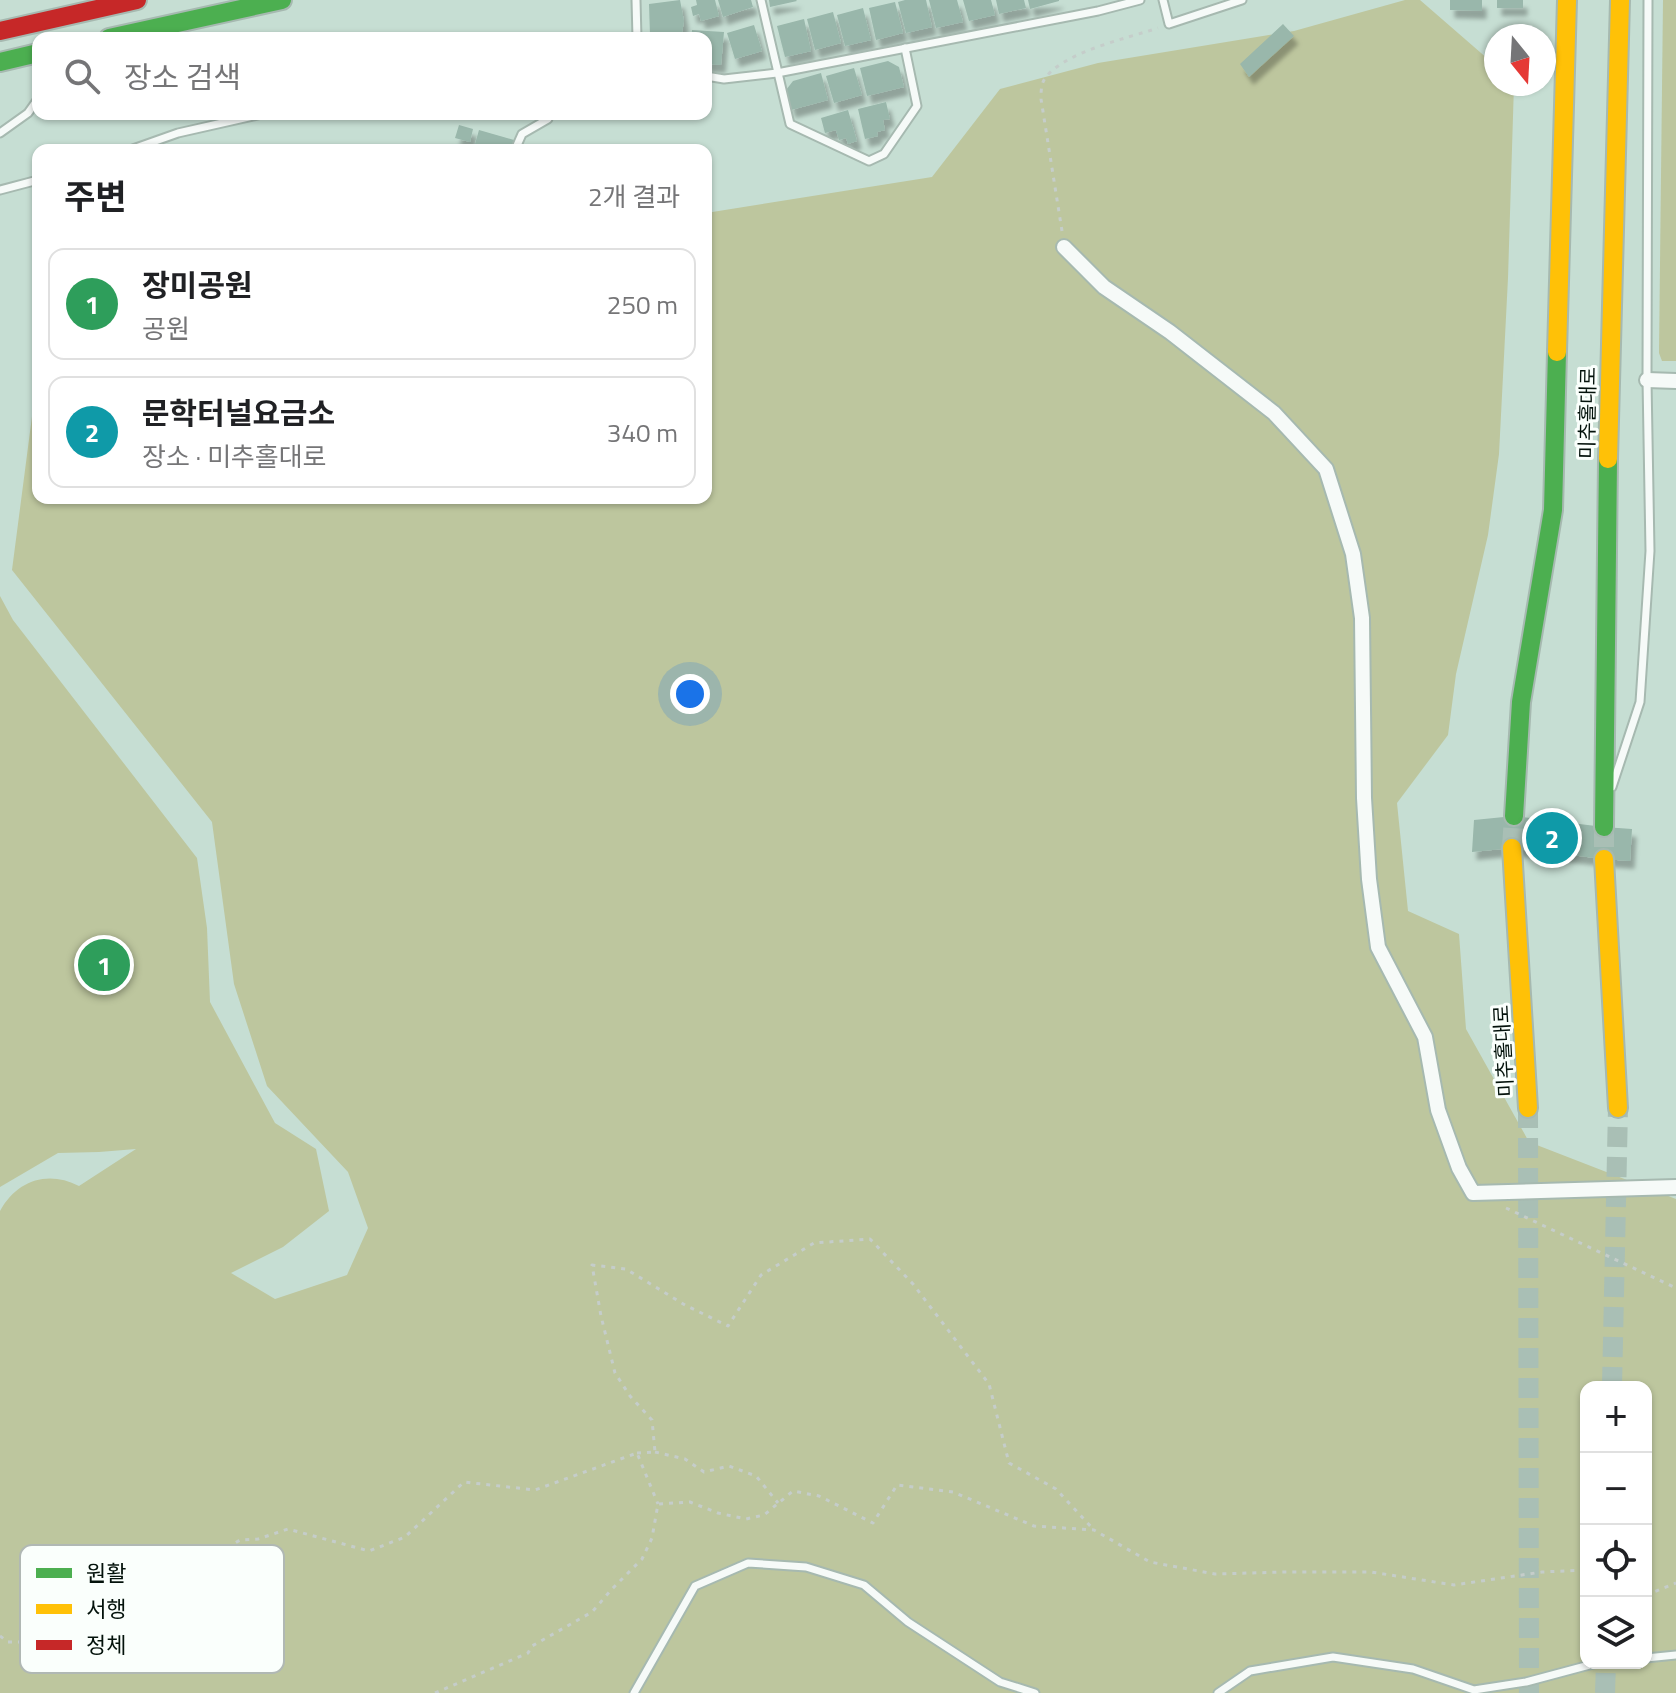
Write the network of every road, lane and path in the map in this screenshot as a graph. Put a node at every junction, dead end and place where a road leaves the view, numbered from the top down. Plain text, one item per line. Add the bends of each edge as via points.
1 (137, 0) edge
2 (282, 0) edge
3 (636, 0) edge
4 (761, 0) edge
5 (1140, 0) edge
6 (1163, 0) edge
7 (1242, 0) edge
8 (1567, 0) edge
9 (1620, 0) edge
10 (1648, 0) edge
11 (1169, 24) junction
12 (0, 31) edge
13 (136, 32) edge
14 (637, 32) edge
15 (905, 48) junction
16 (32, 54) edge
17 (0, 62) edge
18 (777, 73) junction
19 (712, 77) edge
20 (32, 107) edge
21 (235, 120) edge
22 (546, 120) edge
23 (0, 133) edge
24 (147, 144) edge
25 (518, 144) edge
26 (32, 182) edge
27 (0, 190) edge
28 (1064, 247) joint
29 (1647, 380) junction
30 (1676, 381) edge
31 (1514, 816) tunnel mouth
32 (1604, 820) joint
33 (1512, 848) tunnel mouth
34 (1604, 859) tunnel mouth
35 (1528, 1108) tunnel mouth
36 (1618, 1108) tunnel mouth
37 (1676, 1187) edge
38 (1501, 1206) dead end
39 (1676, 1288) edge
40 (655, 1452) junction
41 (637, 1453) junction
42 (778, 1503) junction
43 (658, 1504) junction
44 (1094, 1530) junction
45 (232, 1545) edge
46 (1580, 1570) edge
47 (1676, 1583) edge
48 (1652, 1593) edge
49 (0, 1636) edge
50 (20, 1642) edge
51 (1676, 1655) edge
52 (1652, 1657) edge
53 (1580, 1668) edge
54 (435, 1693) edge
55 (634, 1693) edge
56 (1035, 1693) edge
57 (1218, 1693) edge

1 - 12 main road
2 - 13 main road
3 - 14 lane
4 - 18 lane
5 - 15 lane
6 - 11 lane
7 - 11 lane
8 - 31 main road, 미추홀대로 via 1553,510 1521,702
9 - 32 main road, 미추홀대로
10 - 29 lane
11 - 28 path via 1073,56 1043,82 1041,99
15 - 18 lane
15 - 18 lane via 917,106 884,154 869,161 790,124
16 - 17 main road
18 - 19 lane
20 - 23 lane
21 - 24 lane
22 - 25 lane via 522,134
26 - 27 lane
28 - 37 street via 1104,287 1274,413 1326,469 1353,554 1362,618 1364,798 1378,947 1425,1037 1438,1110 1473,1193
29 - 30 street
29 - 32 lane via 1650,551 1640,702
33 - 35 main road, 미추홀대로
34 - 36 main road
38 - 39 path
40 - 41 path
40 - 42 path via 685,1459 704,1472 729,1466 756,1476
40 - 44 path via 652,1420 615,1373 592,1265 626,1269 728,1326 761,1275 800,1251 814,1243 870,1239 913,1284 989,1384 1009,1463 1056,1489
41 - 43 path
41 - 45 path via 535,1490 464,1482 405,1537 369,1551 288,1529
42 - 43 path via 764,1515 746,1519 690,1502
42 - 44 path via 793,1491 819,1496 873,1523 897,1485 953,1492 1034,1526
43 - 54 path via 642,1559 592,1612 528,1653
44 - 46 path via 1150,1562 1215,1574 1371,1572 1454,1585
47 - 48 path
49 - 50 path
51 - 52 lane
53 - 57 lane via 1474,1690 1413,1669 1333,1657 1250,1671
55 - 56 lane via 695,1586 748,1563 806,1567 864,1585 908,1622 1000,1682

